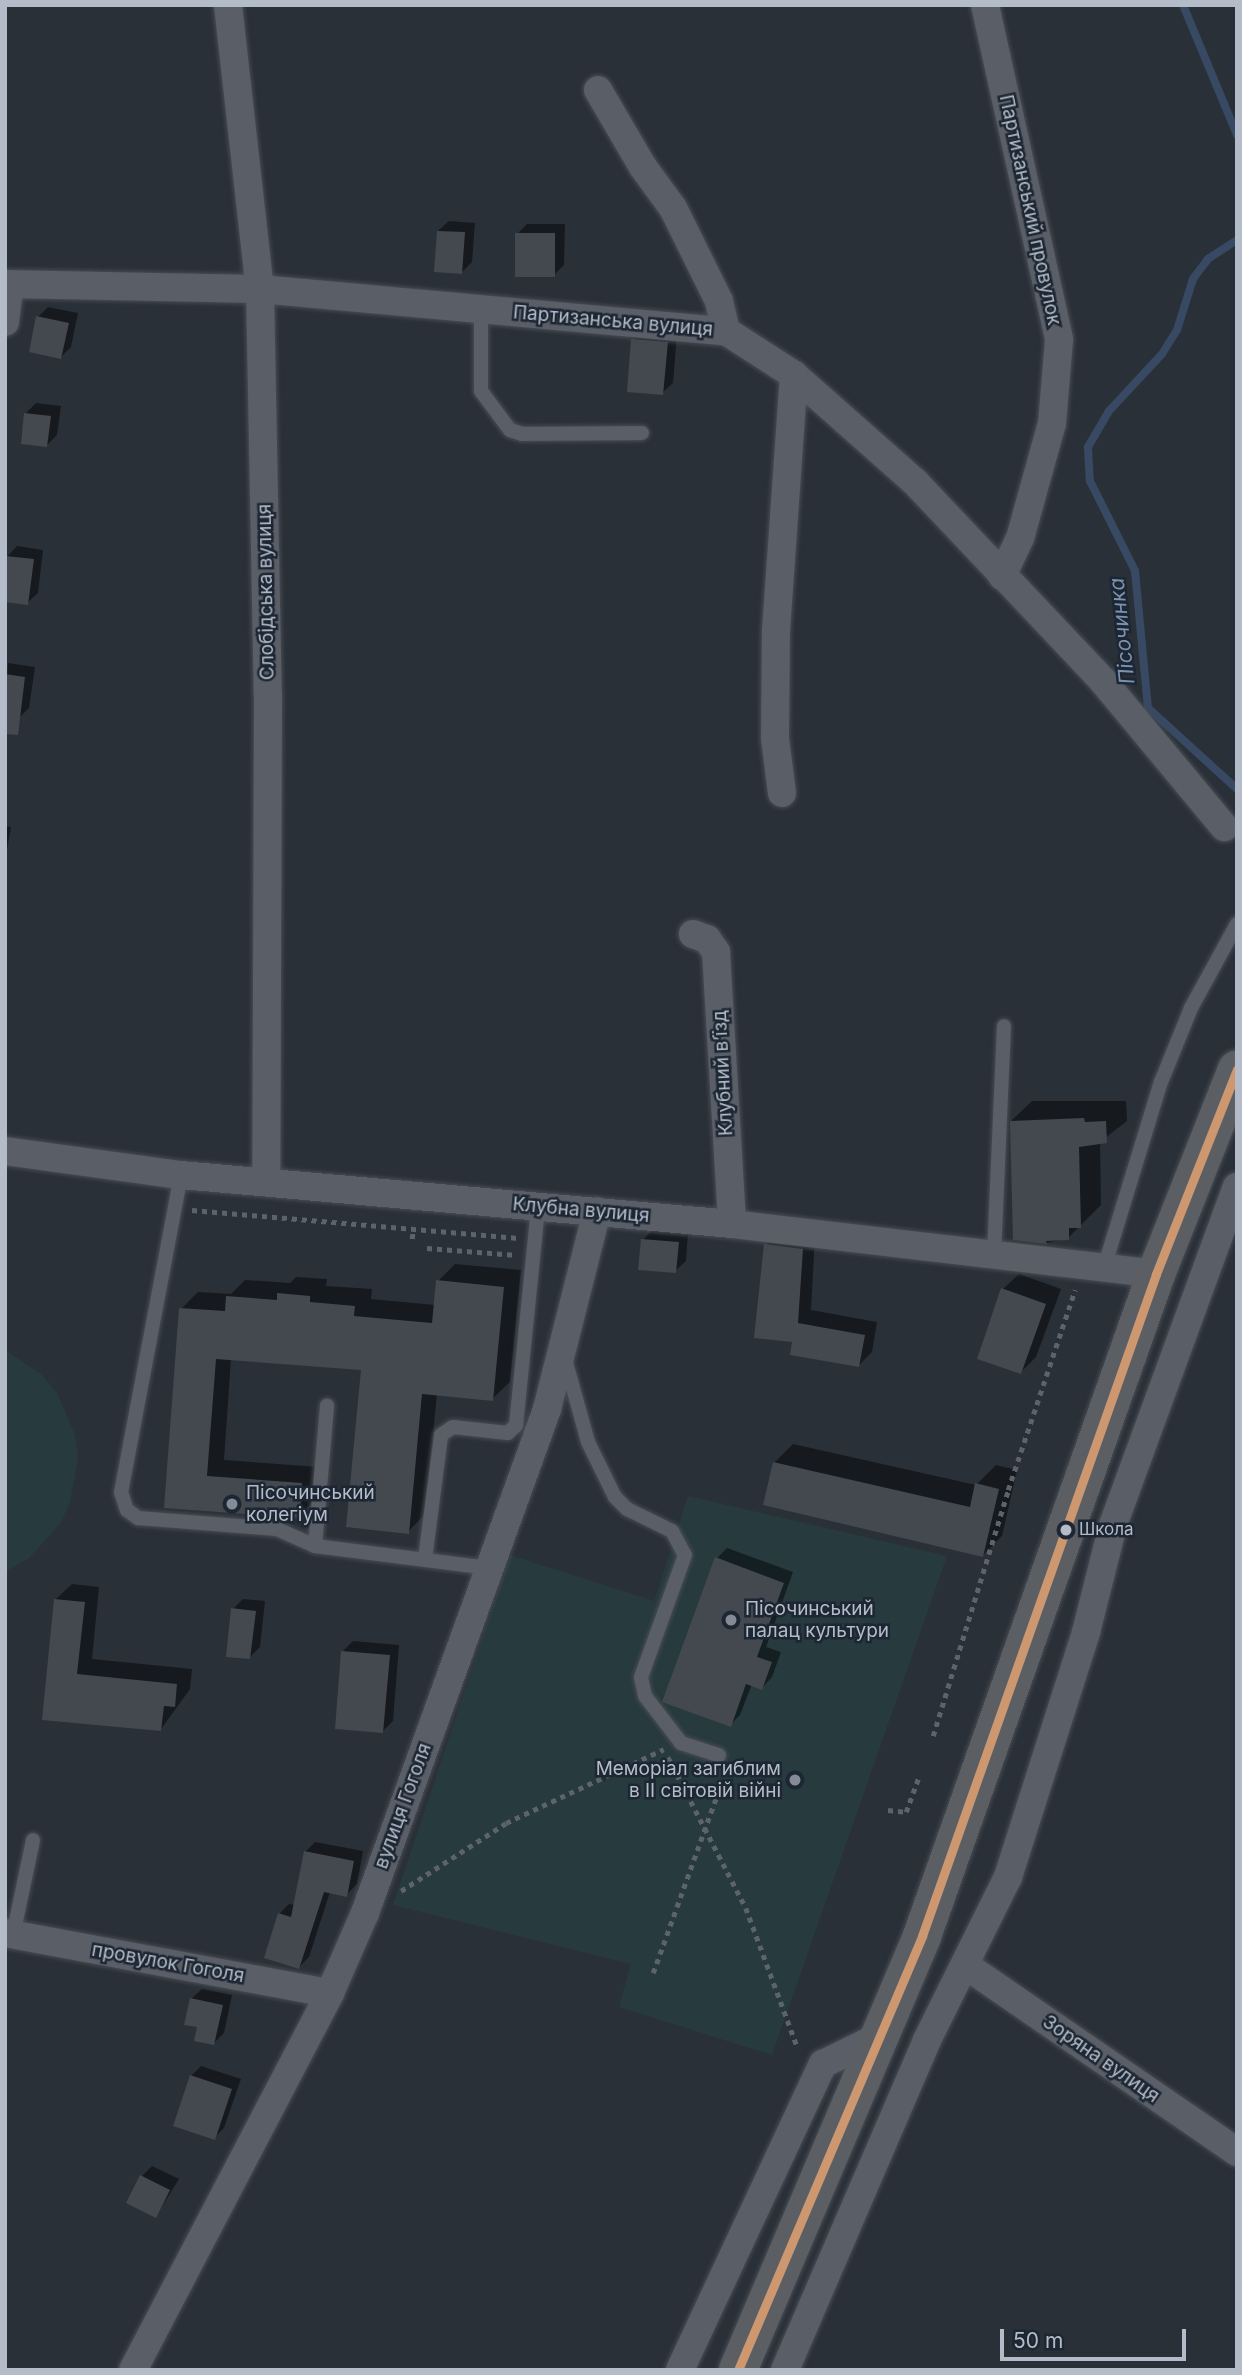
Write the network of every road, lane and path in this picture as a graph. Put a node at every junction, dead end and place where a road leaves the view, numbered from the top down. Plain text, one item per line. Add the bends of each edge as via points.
1 (228, 5) edge
2 (985, 5) edge
3 (598, 90) dead end
4 (7, 284) edge
5 (260, 289) junction
6 (481, 309) junction
7 (5, 322) edge
8 (726, 331) junction
9 (794, 375) junction
10 (642, 433) dead end
11 (1002, 576) junction
12 (782, 793) dead end
13 (1224, 827) dead end
14 (1237, 924) edge
15 (693, 934) dead end
16 (1004, 1026) dead end
17 (1237, 1069) edge
18 (5, 1151) edge
19 (181, 1175) junction
20 (266, 1180) junction
21 (1237, 1187) edge
22 (538, 1207) junction
23 (177, 1209) junction
24 (597, 1211) junction
25 (732, 1224) junction
26 (413, 1229) junction
27 (412, 1238) dead end
28 (535, 1240) junction
29 (427, 1248) dead end
30 (995, 1255) junction
31 (533, 1257) junction
32 (1094, 1267) junction
33 (1156, 1275) junction
34 (564, 1355) junction
35 (327, 1406) dead end
36 (315, 1546) junction
37 (425, 1559) junction
38 (489, 1568) junction
39 (933, 1736) dead end
40 (681, 1743) junction
41 (665, 1749) junction
42 (719, 1755) dead end
43 (919, 1777) dead end
44 (721, 1784) dead end
45 (888, 1810) dead end
46 (704, 1832) junction
47 (33, 1840) dead end
48 (365, 1913) junction
49 (9, 1934) edge
50 (965, 1965) junction
51 (653, 1973) dead end
52 (330, 1993) junction
53 (880, 2036) junction
54 (796, 2046) dead end
55 (1237, 2152) edge
56 (133, 2370) edge
57 (680, 2370) edge
58 (738, 2370) edge
59 (785, 2370) edge

1 - 5 street, Слобідська вулиця
2 - 11 street, Партизанський провулок via 1059,340 1052,424 1020,538
3 - 8 street via 673,208 719,301
4 - 5 street, Партизанська вулиця
4 - 7 street
5 - 6 street, Партизанська вулиця
5 - 20 street, Слобідська вулиця via 268,695
6 - 8 street, Партизанська вулиця
6 - 10 lane via 481,391 510,430 522,434
8 - 9 street, Партизанська вулиця
9 - 11 street, Партизанська вулиця via 916,483
9 - 12 street via 776,631 775,738
11 - 13 street, Партизанська вулиця via 1103,681
14 - 32 lane via 1191,1008
15 - 25 street, Клубний в’їзд via 707,939 716,952
16 - 30 lane
17 - 33 highway
18 - 19 street, Клубна вулиця
19 - 20 street, Клубна вулиця
19 - 23 lane
20 - 22 street, Клубна вулиця
21 - 50 street via 1113,1525 1086,1632 1008,1877
22 - 24 street, Клубна вулиця
22 - 28 lane
23 - 26 path
23 - 36 lane via 121,1492 123,1505 138,1518 277,1529
24 - 25 street, Клубна вулиця
24 - 34 street, вулиця Гоголя
25 - 30 street, Клубна вулиця
26 - 27 path
26 - 28 path
28 - 31 lane
29 - 31 path
30 - 32 street, Клубна вулиця
31 - 37 lane via 516,1425 504,1434 453,1427 441,1435
32 - 33 street, Клубна вулиця
32 - 39 path via 1008,1490
33 - 53 highway via 922,1936
34 - 38 street, вулиця Гоголя
34 - 40 lane via 588,1441 615,1497 627,1509 672,1531 683,1544 685,1555 641,1677 652,1711
35 - 36 lane
36 - 37 lane
37 - 38 lane
38 - 48 street, вулиця Гоголя
40 - 41 path
40 - 42 lane
41 - 46 path
41 - 48 path via 506,1824
43 - 45 path via 906,1812
44 - 46 path
46 - 51 path
46 - 54 path via 746,1908
47 - 49 lane
48 - 52 street, вулиця Гоголя
49 - 52 street, провулок Гоголя
50 - 55 street, Зоряна вулиця
50 - 59 street via 927,2040
52 - 56 street, вулиця Гоголя
53 - 57 street via 823,2064
53 - 58 highway

